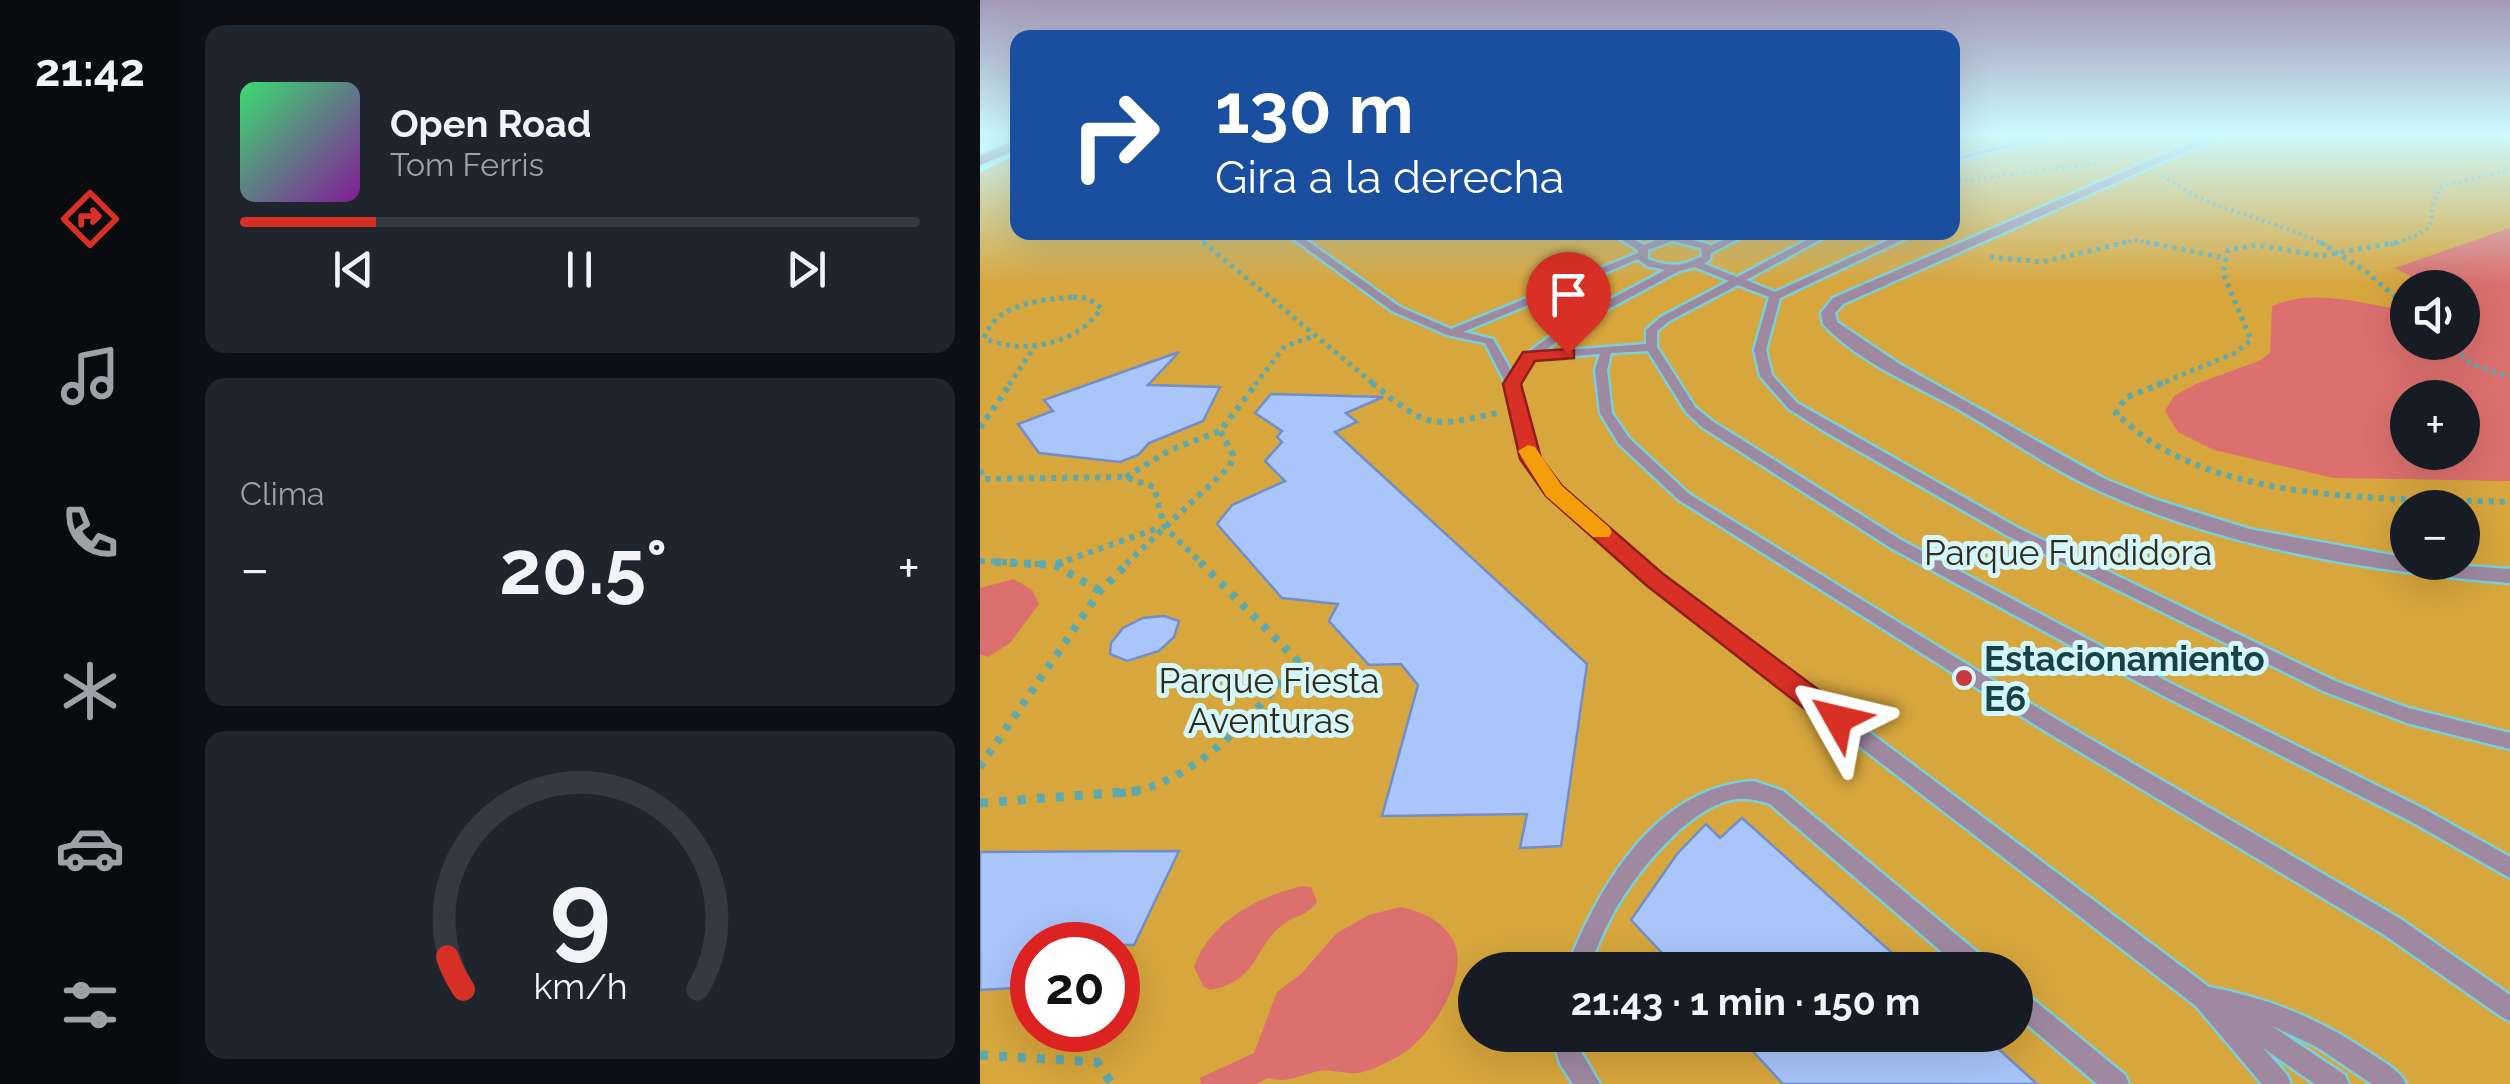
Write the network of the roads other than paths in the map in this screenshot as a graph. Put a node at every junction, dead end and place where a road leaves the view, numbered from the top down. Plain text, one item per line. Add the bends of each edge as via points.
1 (2107, 184) edge
2 (1299, 240) edge
3 (1625, 240) edge
4 (1660, 240) edge
5 (1684, 240) edge
6 (1731, 240) edge
7 (1815, 240) edge
8 (1898, 240) edge
9 (1708, 251) junction
10 (1642, 252) junction
11 (1696, 264) junction
12 (1676, 268) junction
13 (1738, 280) junction
14 (1776, 296) junction
15 (1451, 333) junction
16 (1651, 346) junction
17 (1606, 352) junction
18 (1530, 356) junction
19 (1512, 384) junction
20 (2510, 576) edge
21 (2510, 741) edge
22 (2506, 861) edge
23 (1585, 952) edge
24 (1960, 952) edge
25 (2204, 998) junction
26 (2510, 1009) edge
27 (2033, 1013) edge
28 (1568, 1052) edge
29 (1587, 1084) edge
30 (2116, 1084) edge
31 (2278, 1084) edge
32 (2336, 1084) edge
33 (2393, 1084) edge

1 - 20 street via 1838,300 1828,312 1830,324 2094,481 2179,518 2288,548 2399,568
2 - 15 lane via 1396,309
3 - 10 lane
4 - 10 lane
5 - 9 lane
6 - 9 lane
7 - 13 lane
8 - 14 lane
9 - 11 lane
10 - 12 lane via 1652,265
10 - 15 lane
11 - 12 lane
11 - 13 lane
12 - 18 lane via 1578,321
13 - 14 lane
13 - 16 lane via 1666,319 1652,330
14 - 21 lane via 1760,350 1766,376 1794,406 1829,428 2013,532 2329,686 2407,715
15 - 19 lane via 1489,341
16 - 17 lane
16 - 22 lane via 1690,409 1707,424 1896,544
17 - 18 lane
17 - 26 lane via 1606,413 1624,441 1684,497 2391,926
18 - 19 lane
19 - 25 lane via 1530,459 1554,491 1654,579
23 - 24 lane via 1617,886 1686,813 1727,790 1759,788
25 - 31 lane
25 - 32 lane
25 - 33 lane via 2278,1012
27 - 30 lane
28 - 29 lane

